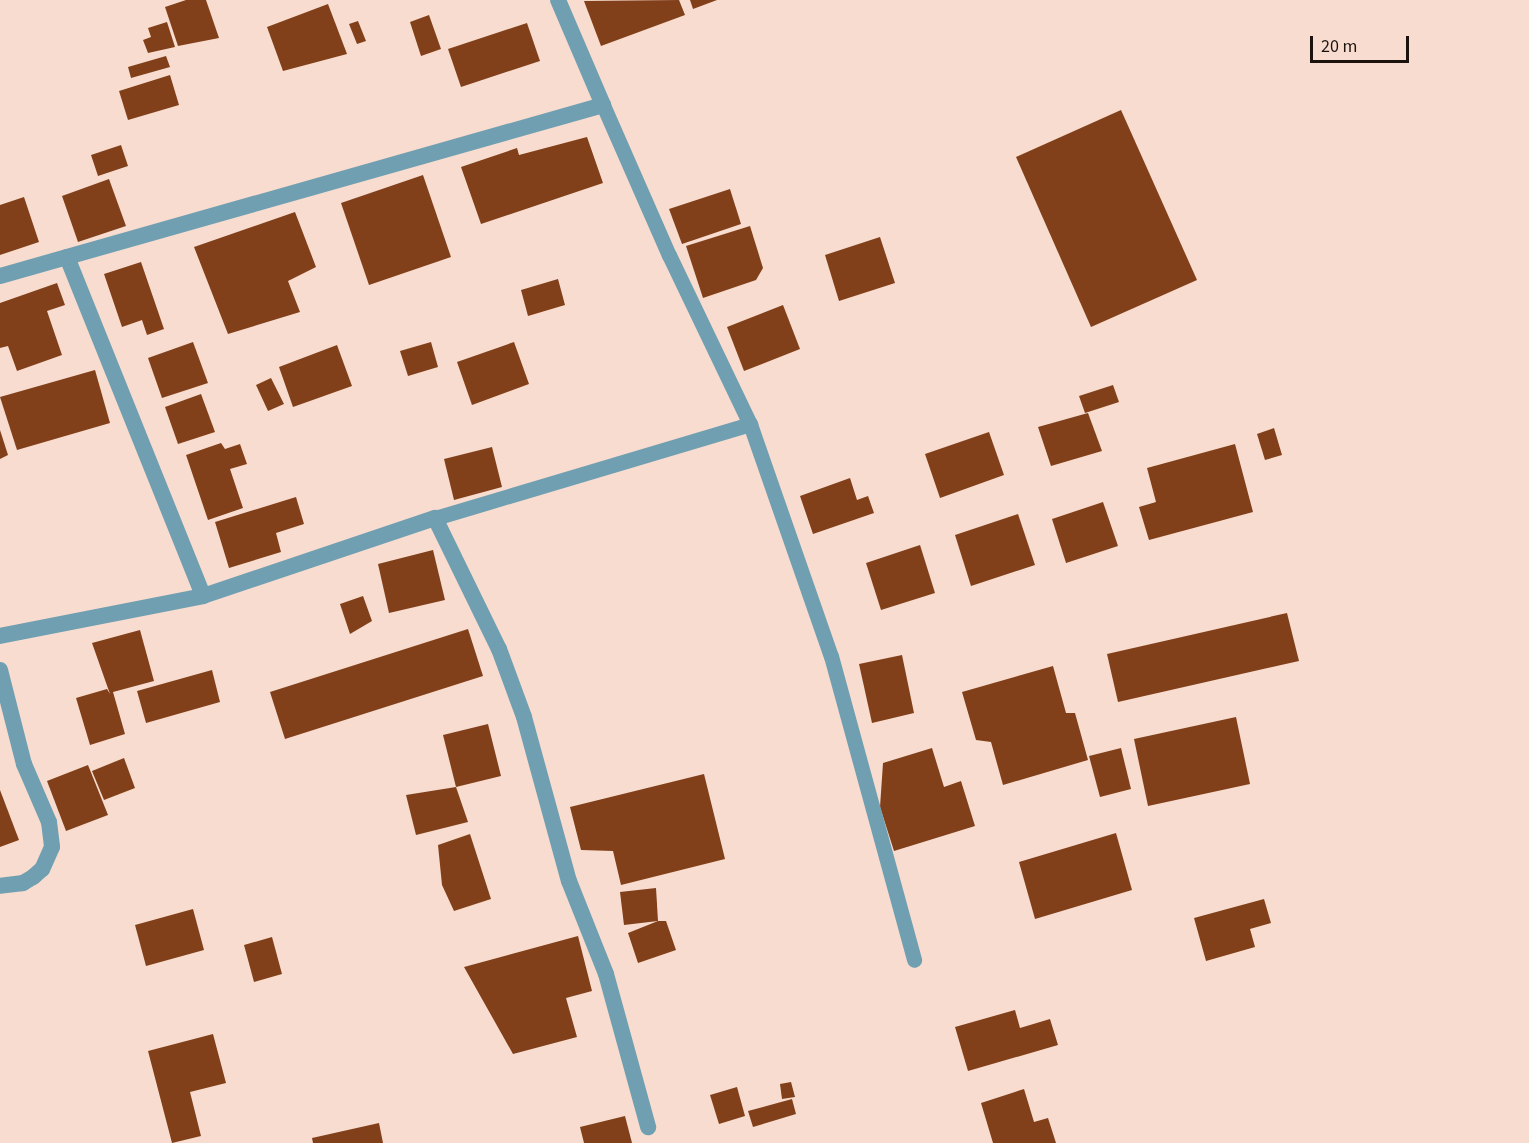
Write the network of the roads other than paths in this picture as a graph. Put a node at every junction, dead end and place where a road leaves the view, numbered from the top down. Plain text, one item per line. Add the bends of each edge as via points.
1 (558, 0) edge
2 (603, 105) junction
3 (67, 257) junction
4 (0, 276) edge
5 (750, 424) junction
6 (435, 518) junction
7 (203, 596) junction
8 (0, 636) edge
9 (0, 670) edge
10 (0, 886) edge
11 (914, 960) dead end
12 (648, 1128) dead end

1 - 2 street
2 - 3 street
2 - 5 lane
3 - 4 street
3 - 7 street
5 - 6 lane
5 - 11 lane via 831,656
6 - 7 street
6 - 12 street via 499,649 524,717 566,870 606,974
7 - 8 street
9 - 10 street via 24,765 52,834 52,846 42,868 23,883

